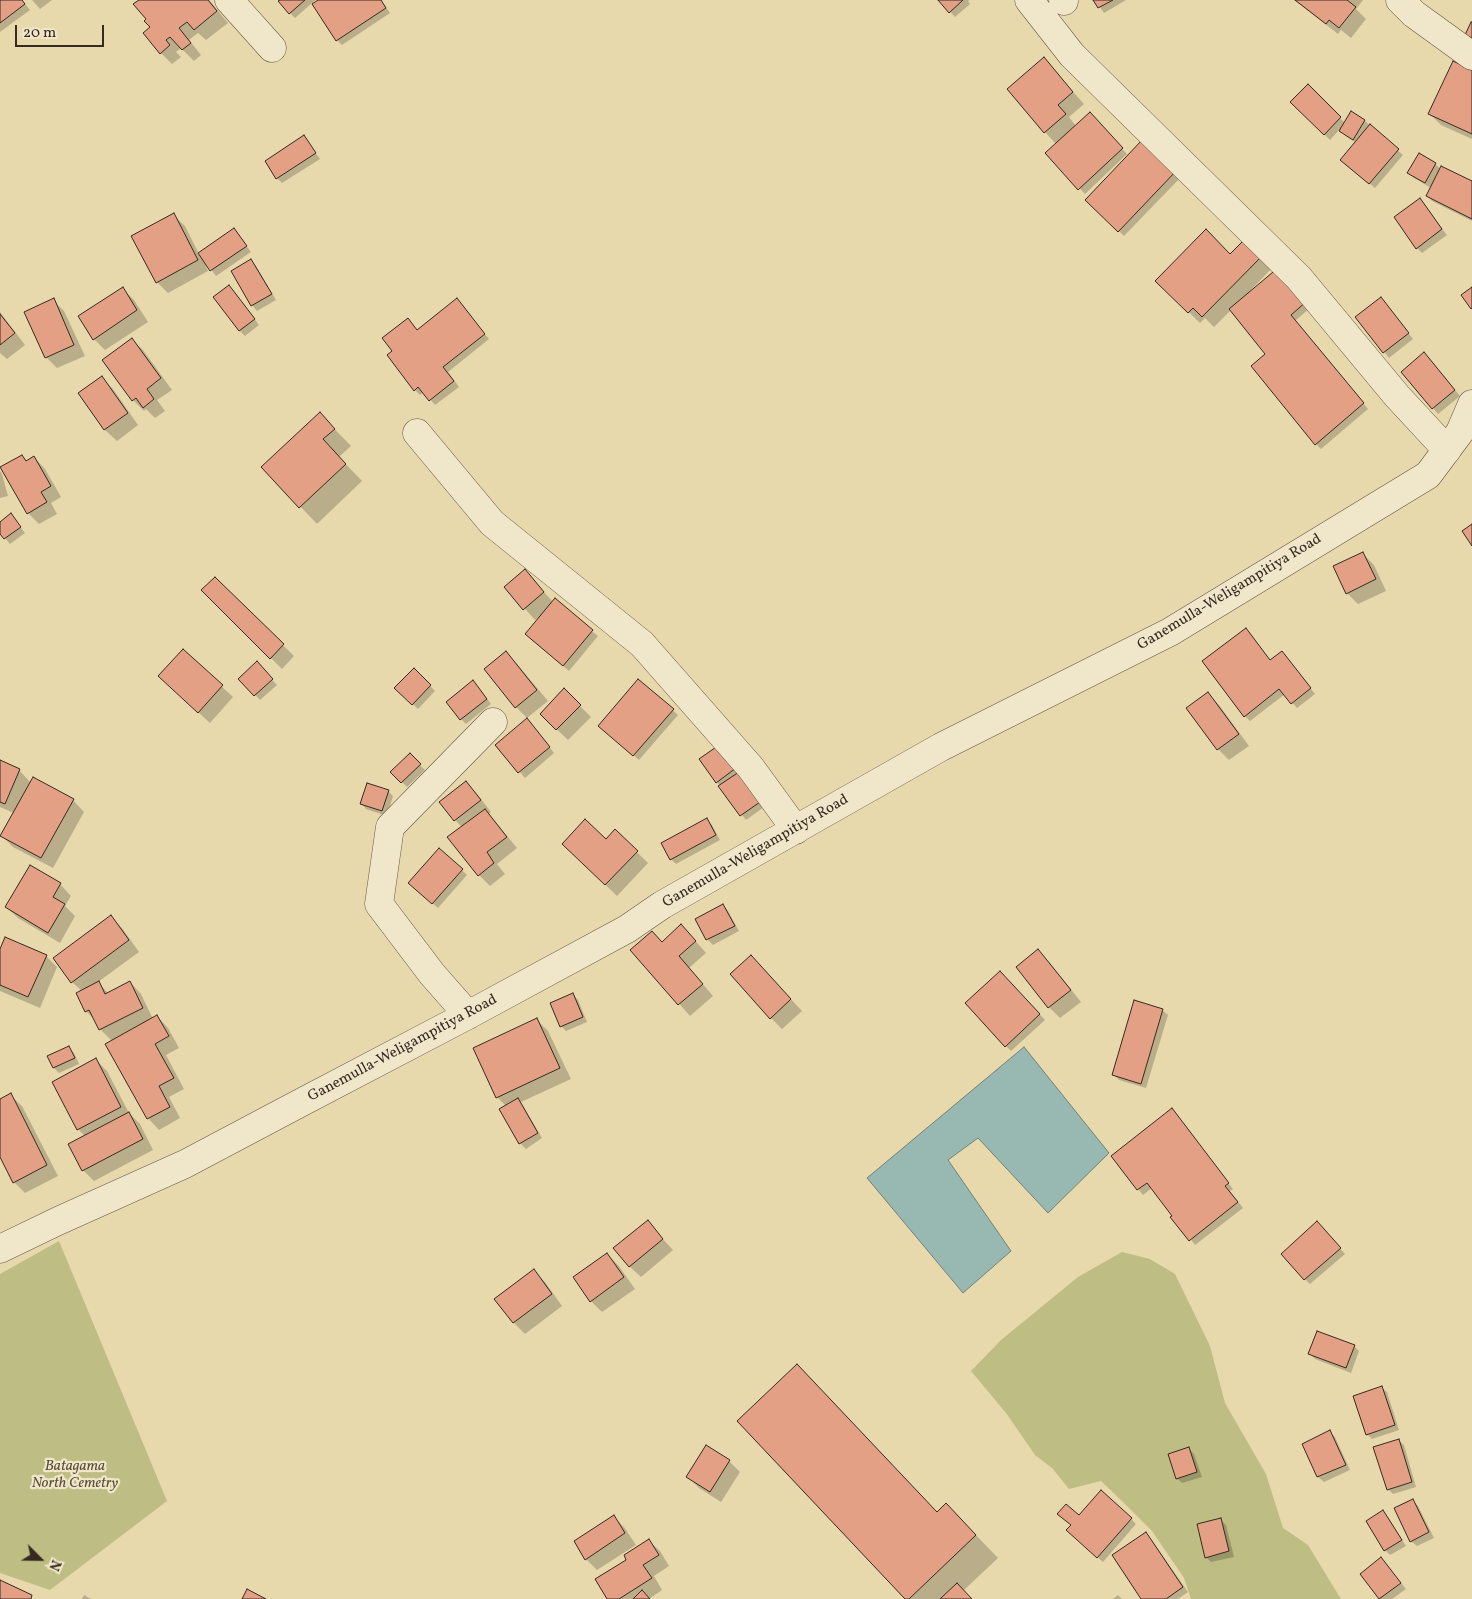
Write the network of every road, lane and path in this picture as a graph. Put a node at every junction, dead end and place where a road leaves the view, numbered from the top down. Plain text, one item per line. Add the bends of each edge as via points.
1 (229, 0) edge
2 (1029, 0) edge
3 (1400, 0) edge
4 (272, 48) dead end
5 (1472, 56) edge
6 (1472, 404) edge
7 (417, 433) dead end
8 (1447, 450) junction
9 (493, 722) dead end
10 (796, 830) junction
11 (468, 1016) junction
12 (0, 1249) edge

1 - 4 street
2 - 8 street via 1072,55 1299,278 1397,396
3 - 5 street
6 - 8 street, Ganemulla-Weligampitiya Road via 1460,432
7 - 10 street via 492,522 642,644 751,768
8 - 10 street, Ganemulla-Weligampitiya Road via 1428,474 1170,632 941,747
9 - 11 street via 390,827 379,904
10 - 11 street, Ganemulla-Weligampitiya Road via 662,905 627,929
11 - 12 street, Ganemulla-Weligampitiya Road via 185,1164

